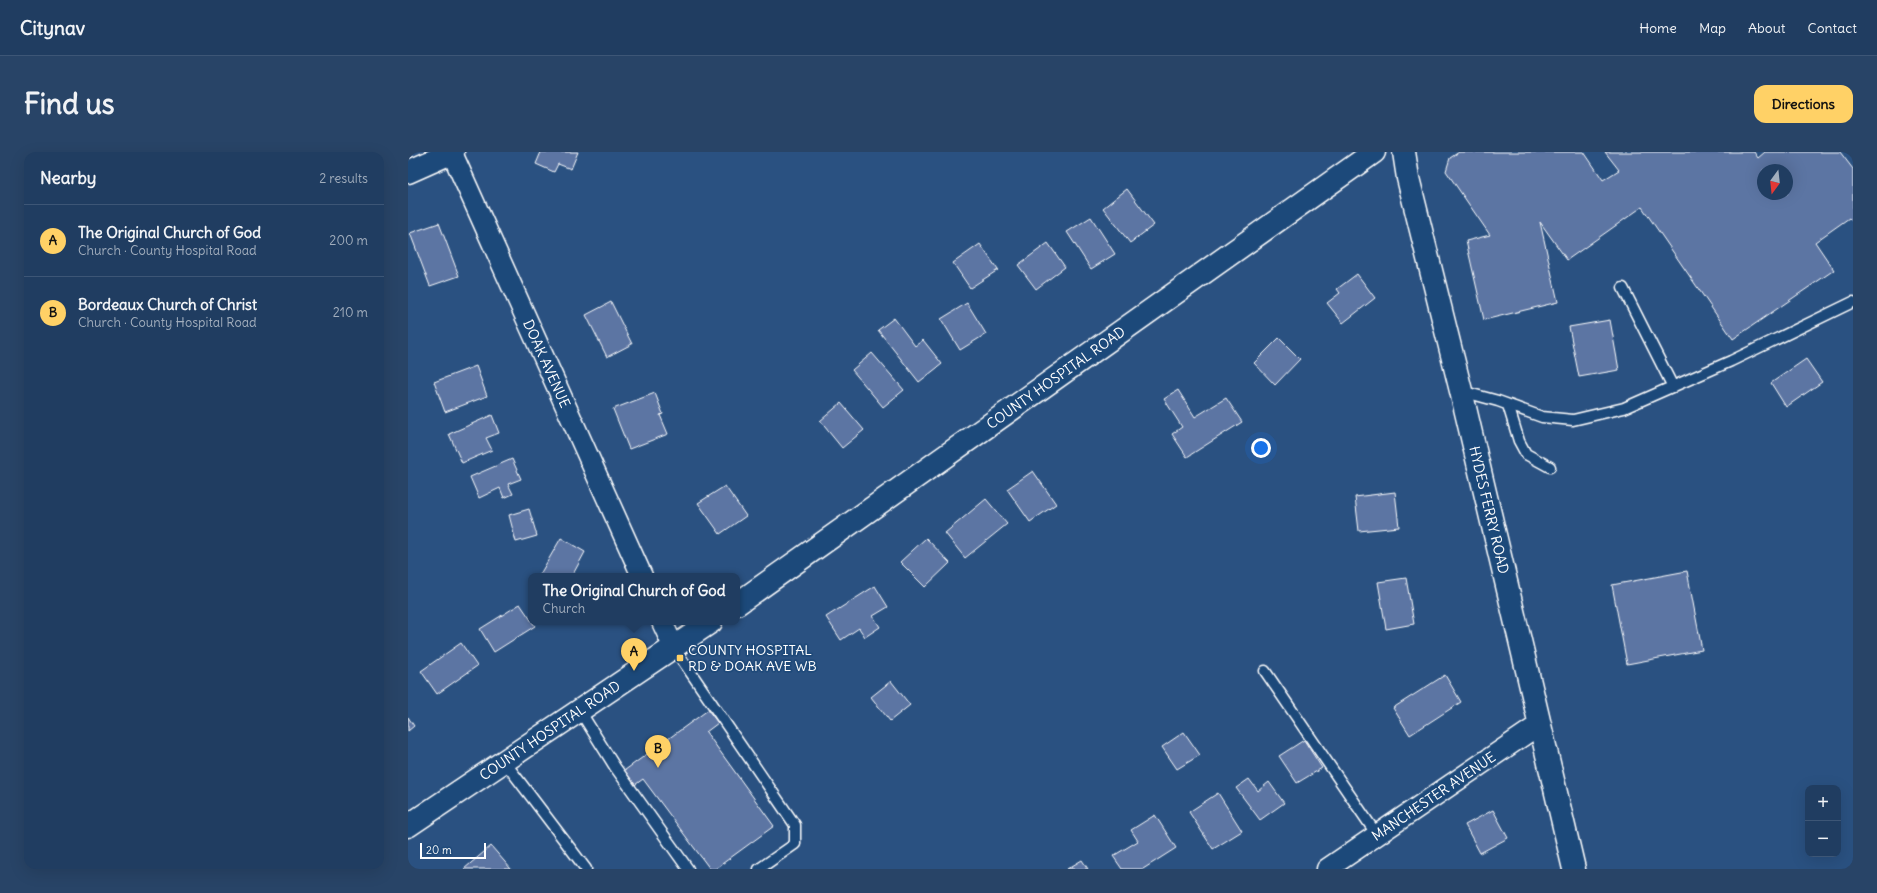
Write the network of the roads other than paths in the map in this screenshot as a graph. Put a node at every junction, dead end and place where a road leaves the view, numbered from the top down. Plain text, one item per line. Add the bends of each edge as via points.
1 (1374, 152) edge
2 (1404, 152) edge
3 (452, 153) edge
4 (408, 172) edge
5 (1623, 288) dead end
6 (1853, 302) edge
7 (1673, 386) junction
8 (1461, 391) junction
9 (1508, 405) junction
10 (1550, 467) dead end
11 (641, 573) edge
12 (740, 602) edge
13 (663, 625) edge
14 (707, 625) edge
15 (674, 648) junction
16 (1265, 671) dead end
17 (580, 711) junction
18 (1540, 724) junction
19 (504, 762) junction
20 (408, 826) edge
21 (1377, 835) junction
22 (586, 869) edge
23 (688, 869) edge
24 (760, 869) edge
25 (1327, 869) edge
26 (1574, 869) edge

1 - 12 main road, COUNTY HOSPITAL ROAD
2 - 8 main road, HYDES FERRY ROAD via 1408,178
3 - 4 main road
3 - 11 street, DOAK AVENUE
5 - 7 lane
6 - 7 lane
7 - 9 lane via 1624,408 1573,420 1542,417
8 - 9 lane
8 - 18 main road, HYDES FERRY ROAD
9 - 10 lane via 1519,441 1526,454
13 - 15 street
14 - 15 main road, COUNTY HOSPITAL ROAD
15 - 17 main road, COUNTY HOSPITAL ROAD
15 - 24 lane via 795,825 795,844
16 - 21 lane
17 - 19 main road, COUNTY HOSPITAL ROAD
17 - 23 lane via 615,767
18 - 21 street, MANCHESTER AVENUE
18 - 26 main road, HYDES FERRY ROAD
19 - 20 main road, COUNTY HOSPITAL ROAD
19 - 22 lane
21 - 25 street, MANCHESTER AVENUE

